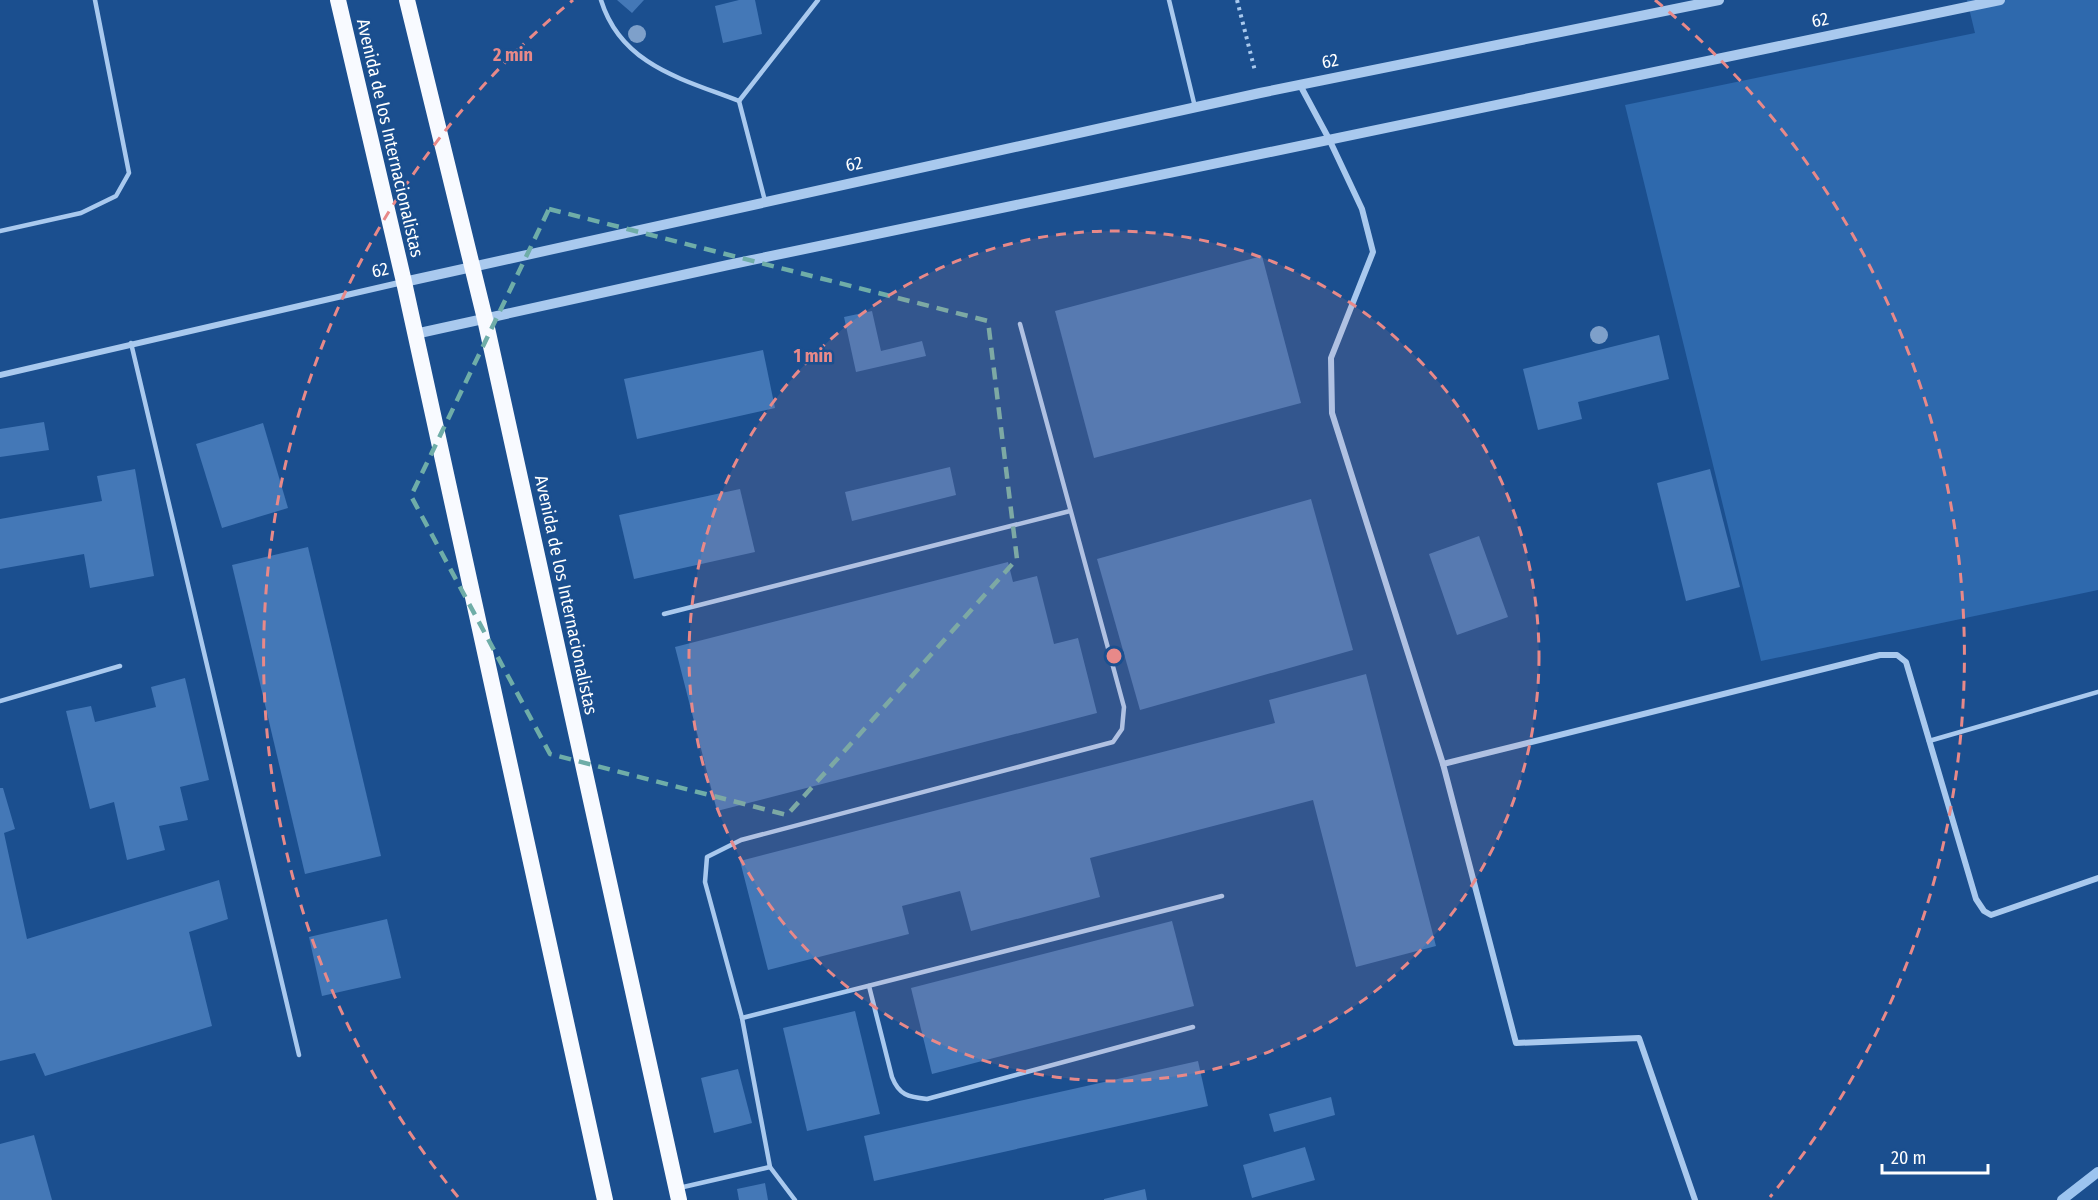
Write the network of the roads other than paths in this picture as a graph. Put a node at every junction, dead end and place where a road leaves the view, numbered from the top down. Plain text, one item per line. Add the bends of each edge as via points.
1 (95, 0) edge
2 (338, 0) edge
3 (407, 0) edge
4 (601, 0) edge
5 (818, 0) edge
6 (1169, 0) edge
7 (1719, 0) edge
8 (2000, 0) edge
9 (1299, 84) junction
10 (739, 101) junction
11 (1195, 107) junction
12 (1329, 139) junction
13 (765, 201) junction
14 (0, 231) edge
15 (472, 267) junction
16 (404, 282) junction
17 (485, 319) junction
18 (1020, 324) dead end
19 (415, 334) junction
20 (131, 343) junction
21 (0, 375) edge
22 (1070, 511) junction
23 (664, 614) dead end
24 (120, 666) dead end
25 (2098, 692) edge
26 (0, 701) edge
27 (1929, 741) junction
28 (1443, 764) junction
29 (2098, 878) edge
30 (1222, 896) dead end
31 (869, 986) junction
32 (742, 1018) junction
33 (1193, 1027) dead end
34 (299, 1055) dead end
35 (770, 1167) junction
36 (678, 1194) edge
37 (605, 1200) edge
38 (795, 1200) edge
39 (1695, 1200) edge

1 - 14 lane via 129,173 116,196 81,213
2 - 16 highway, Avenida de los Internacionalistas
3 - 15 highway, Avenida de los Internacionalistas
4 - 10 lane via 626,46 657,69
5 - 10 lane
6 - 11 lane
7 - 9 street, 62
8 - 12 street, 62
9 - 11 street, 62
9 - 12 street
10 - 13 lane
11 - 13 street, 62
12 - 17 street, 62
12 - 28 street via 1362,209 1373,252 1331,358 1332,413
13 - 15 street, 62
15 - 16 street, 62
15 - 17 highway, Avenida de los Internacionalistas
16 - 19 highway, Avenida de los Internacionalistas
16 - 20 street, 62
17 - 19 street, 62
17 - 36 highway, Avenida de los Internacionalistas
18 - 22 lane
19 - 37 highway, Avenida de los Internacionalistas
20 - 21 street, 62
20 - 34 lane
22 - 23 lane
22 - 32 lane via 1124,707 1122,729 1113,742 741,840 707,857 705,882
24 - 26 lane
25 - 27 lane
27 - 28 street via 1906,662 1897,655 1880,655
27 - 29 street via 1976,899 1984,910 1991,915
28 - 39 street via 1515,1043 1639,1038
30 - 31 lane
31 - 32 lane
31 - 33 lane via 892,1077 897,1090 909,1097 927,1099
32 - 35 lane
35 - 36 lane
35 - 38 lane

